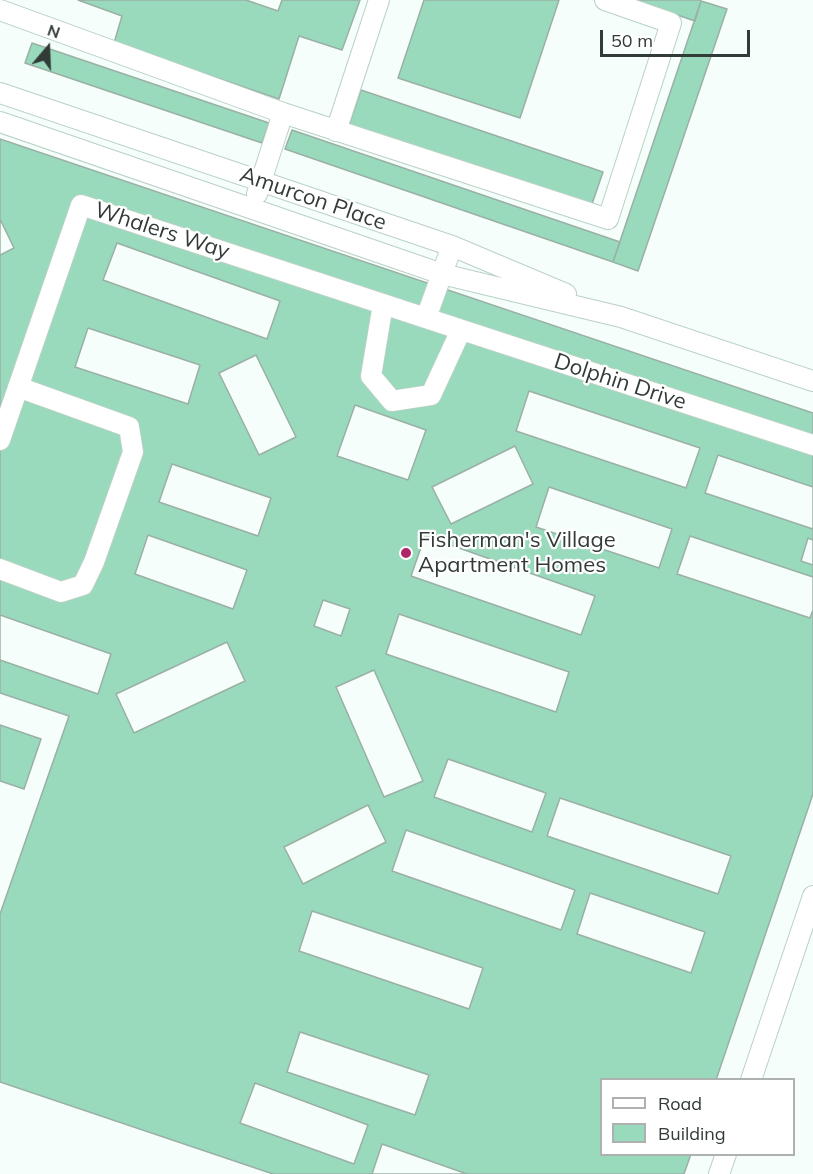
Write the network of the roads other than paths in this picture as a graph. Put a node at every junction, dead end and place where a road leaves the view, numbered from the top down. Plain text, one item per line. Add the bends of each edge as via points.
1 (379, 0) edge
2 (605, 0) edge
3 (0, 10) edge
4 (0, 93) edge
5 (283, 113) junction
6 (0, 122) edge
7 (336, 131) junction
8 (261, 181) junction
9 (253, 208) junction
10 (452, 246) junction
11 (442, 274) junction
12 (383, 304) junction
13 (621, 317) junction
14 (426, 318) junction
15 (461, 330) junction
16 (813, 381) edge
17 (18, 387) junction
18 (0, 440) edge
19 (813, 445) edge
20 (0, 569) edge
21 (813, 896) edge
22 (752, 1078) edge
23 (726, 1156) edge
24 (719, 1174) edge

1 - 7 street
2 - 7 street via 671,23 608,219
3 - 5 street
4 - 8 street, Amurcon Place
5 - 7 street
5 - 8 street
6 - 9 street, Amurcon Place
8 - 9 street
8 - 10 street, Amurcon Place
9 - 11 street, Amurcon Place
10 - 11 street
10 - 13 street, Amurcon Place
11 - 13 street, Amurcon Place
11 - 14 street
12 - 14 street, Whalers Way
12 - 15 street via 371,376 392,401 431,395
12 - 17 street, Whalers Way via 81,205
13 - 16 street, Amurcon Place
14 - 15 street, Dolphin Drive
15 - 19 street, Dolphin Drive
17 - 18 street, Whalers Way
17 - 20 street via 129,427 133,452 83,585 61,592
21 - 22 street
23 - 24 street

